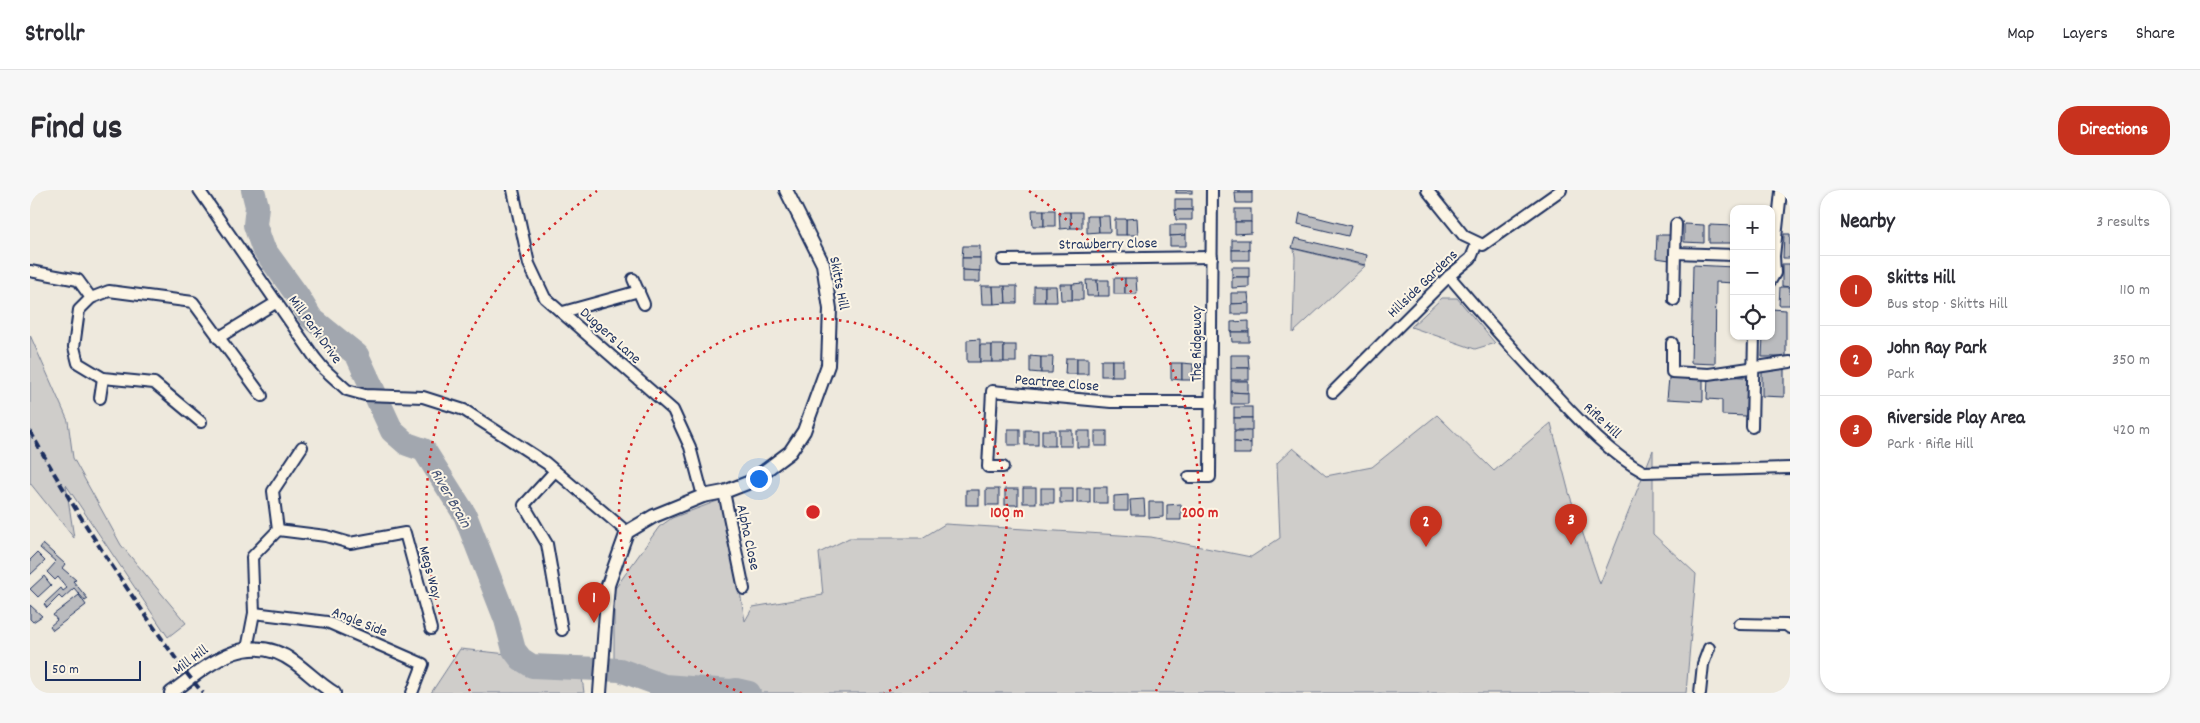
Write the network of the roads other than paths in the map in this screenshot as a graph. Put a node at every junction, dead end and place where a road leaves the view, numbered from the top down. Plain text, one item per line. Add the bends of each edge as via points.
1 (199, 190) edge
2 (513, 190) edge
3 (786, 190) edge
4 (1212, 190) edge
5 (1427, 190) edge
6 (1561, 190) edge
7 (1782, 191) edge
8 (1676, 224) dead end
9 (1477, 243) junction
10 (1773, 250) edge
11 (1676, 253) junction
12 (1730, 255) edge
13 (1212, 257) junction
14 (1003, 260) dead end
15 (30, 271) edge
16 (1449, 276) junction
17 (634, 279) dead end
18 (638, 291) junction
19 (91, 298) junction
20 (1674, 300) dead end
21 (277, 302) junction
22 (644, 304) dead end
23 (563, 312) junction
24 (218, 338) junction
25 (1754, 340) edge
26 (1672, 342) dead end
27 (1790, 362) edge
28 (1753, 366) junction
29 (103, 378) junction
30 (1333, 392) dead end
31 (262, 396) dead end
32 (100, 398) dead end
33 (1211, 402) junction
34 (201, 422) dead end
35 (1752, 427) dead end
36 (302, 448) dead end
37 (1003, 467) dead end
38 (1790, 468) edge
39 (555, 471) junction
40 (1189, 477) dead end
41 (724, 492) junction
42 (703, 496) junction
43 (278, 530) junction
44 (627, 532) junction
45 (744, 589) dead end
46 (254, 613) junction
47 (1739, 624) dead end
48 (1790, 628) edge
49 (431, 629) dead end
50 (562, 630) dead end
51 (247, 648) junction
52 (1709, 648) dead end
53 (412, 692) edge
54 (171, 693) edge
55 (334, 693) edge
56 (600, 693) edge
57 (1700, 693) edge

1 - 21 street, Mill Park Drive
2 - 23 street, Duggers Lane via 529,264 545,298
3 - 41 street, Skitts Hill via 823,264 830,309 828,365 804,431 790,452 750,482
4 - 13 street, The Ridgeway
5 - 9 street via 1464,236
6 - 9 street, Hillside Gardens via 1490,241 1483,245
7 - 10 street
8 - 11 street
9 - 16 street, Hillside Gardens via 1471,258
11 - 12 street
11 - 20 street
13 - 14 street, Strawberry Close
13 - 33 street, The Ridgeway
15 - 19 street via 78,280
16 - 30 street, Hillside Gardens
16 - 38 street, Rifle Hill via 1571,412 1625,462 1644,472
17 - 18 street
18 - 22 street
18 - 23 street
19 - 24 street via 109,291 193,302
19 - 29 street via 79,310 74,347 78,363
21 - 24 street
21 - 39 street, Mill Park Drive via 324,369 347,390 366,395 422,397 464,410
23 - 42 street, Duggers Lane via 672,410 690,447
24 - 31 street
25 - 28 street
26 - 28 street via 1672,372 1709,374
27 - 28 street
28 - 35 street
29 - 32 street
29 - 34 street via 154,383
33 - 37 street, Peartree Close via 1111,402 992,391 988,467
33 - 40 street, The Ridgeway via 1210,477
36 - 43 street via 273,491
39 - 44 street, Mill Park Drive
39 - 50 street via 524,505 547,544
41 - 42 street, Skitts Hill
41 - 45 street, Alpha Close
42 - 44 street, Skitts Hill via 654,516
43 - 46 street via 252,556
43 - 49 street, Megs Way via 326,536 350,543 405,533
44 - 56 street via 608,585
46 - 51 street
46 - 53 street, Angle Side via 327,622 423,664
47 - 48 street via 1786,625
51 - 54 street, Mill Hill via 219,658
51 - 55 street, Mill Hill via 262,648 281,655
52 - 57 street via 1703,664

